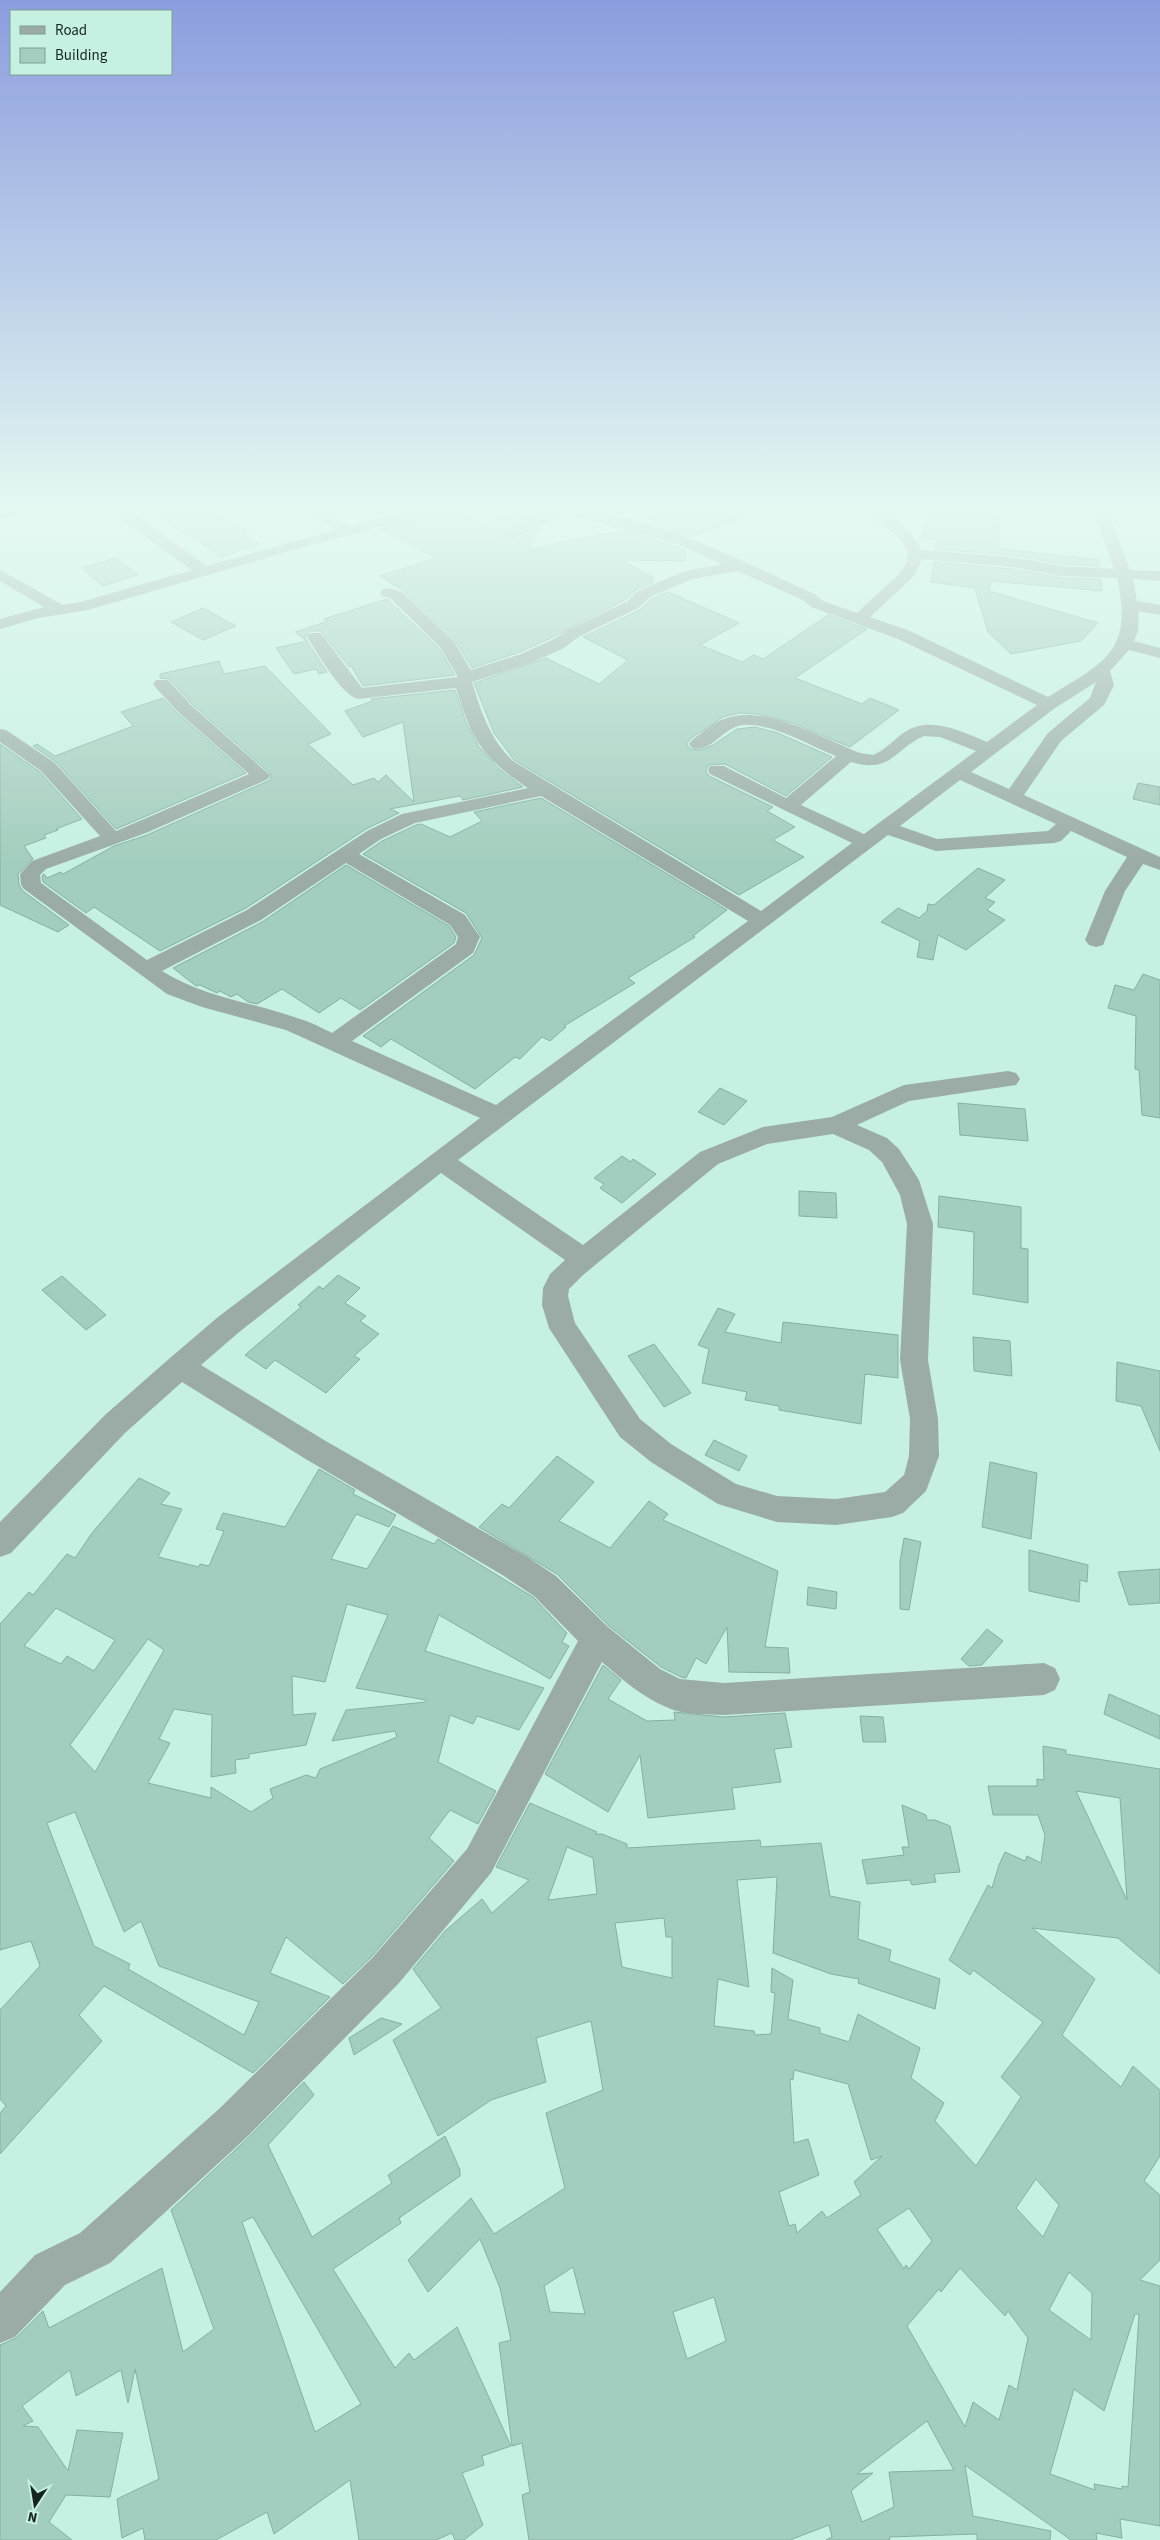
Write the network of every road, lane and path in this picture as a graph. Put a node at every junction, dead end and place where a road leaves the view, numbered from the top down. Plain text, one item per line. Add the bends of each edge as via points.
1 (429, 627) edge
2 (588, 627) edge
3 (881, 627) edge
4 (1129, 627) edge
5 (315, 636) dead end
6 (1125, 644) junction
7 (1160, 653) edge
8 (1101, 670) junction
9 (465, 679) junction
10 (162, 684) dead end
11 (1049, 704) junction
12 (0, 734) edge
13 (698, 744) dead end
14 (988, 749) junction
15 (848, 755) junction
16 (717, 770) dead end
17 (957, 772) junction
18 (544, 790) junction
19 (1013, 797) junction
20 (788, 806) junction
21 (1068, 822) junction
22 (884, 828) junction
23 (113, 839) junction
24 (865, 842) junction
25 (347, 854) junction
26 (1139, 854) junction
27 (1160, 864) edge
28 (762, 921) junction
29 (1096, 940) dead end
30 (146, 970) junction
31 (335, 1042) junction
32 (1008, 1080) dead end
33 (498, 1116) junction
34 (837, 1125) junction
35 (440, 1160) junction
36 (584, 1259) junction
37 (180, 1366) junction
38 (0, 1543) edge
39 (597, 1638) junction
40 (1044, 1679) dead end
41 (0, 2322) edge

1 - 9 street via 447,644
2 - 9 street via 527,658
3 - 11 street
4 - 6 street
5 - 9 street via 358,694
6 - 7 street
6 - 8 street
8 - 11 street
8 - 19 street via 1106,685 1098,701 1054,737
9 - 18 street via 476,723 496,755
10 - 23 street via 172,697 236,750 261,776
11 - 14 street
12 - 23 street via 48,767
13 - 15 street via 731,722 755,720
14 - 15 street via 927,729 918,732 881,760 868,761
14 - 17 street
15 - 20 street
16 - 20 street
17 - 19 street
17 - 22 street
18 - 25 street via 409,818 374,835
18 - 28 street
19 - 21 street
20 - 24 street
21 - 22 street via 1054,837 936,845
21 - 26 street
22 - 24 street
23 - 30 street via 39,865 29,880 31,885
24 - 28 street
25 - 30 street via 254,915
25 - 31 street via 458,920 469,937 465,948
26 - 27 street
26 - 29 street via 1115,891
28 - 33 street
30 - 31 street via 175,989 210,1002 294,1024
31 - 33 street
32 - 34 street via 904,1093
33 - 35 street
34 - 36 street via 763,1136 710,1158
34 - 36 street via 848,1133 882,1146 909,1186 921,1224 923,1238 919,1250 914,1360 924,1419 924,1456 916,1482 892,1504 836,1512 777,1509 729,1495 661,1453 630,1428 563,1328 555,1310 553,1293 564,1275
35 - 36 street
35 - 37 street
37 - 38 street via 114,1424
37 - 39 street via 314,1449 515,1566 545,1586
39 - 40 street via 648,1680 678,1696 724,1698
39 - 41 street via 478,1861 386,1970 234,2122 95,2248 50,2270

